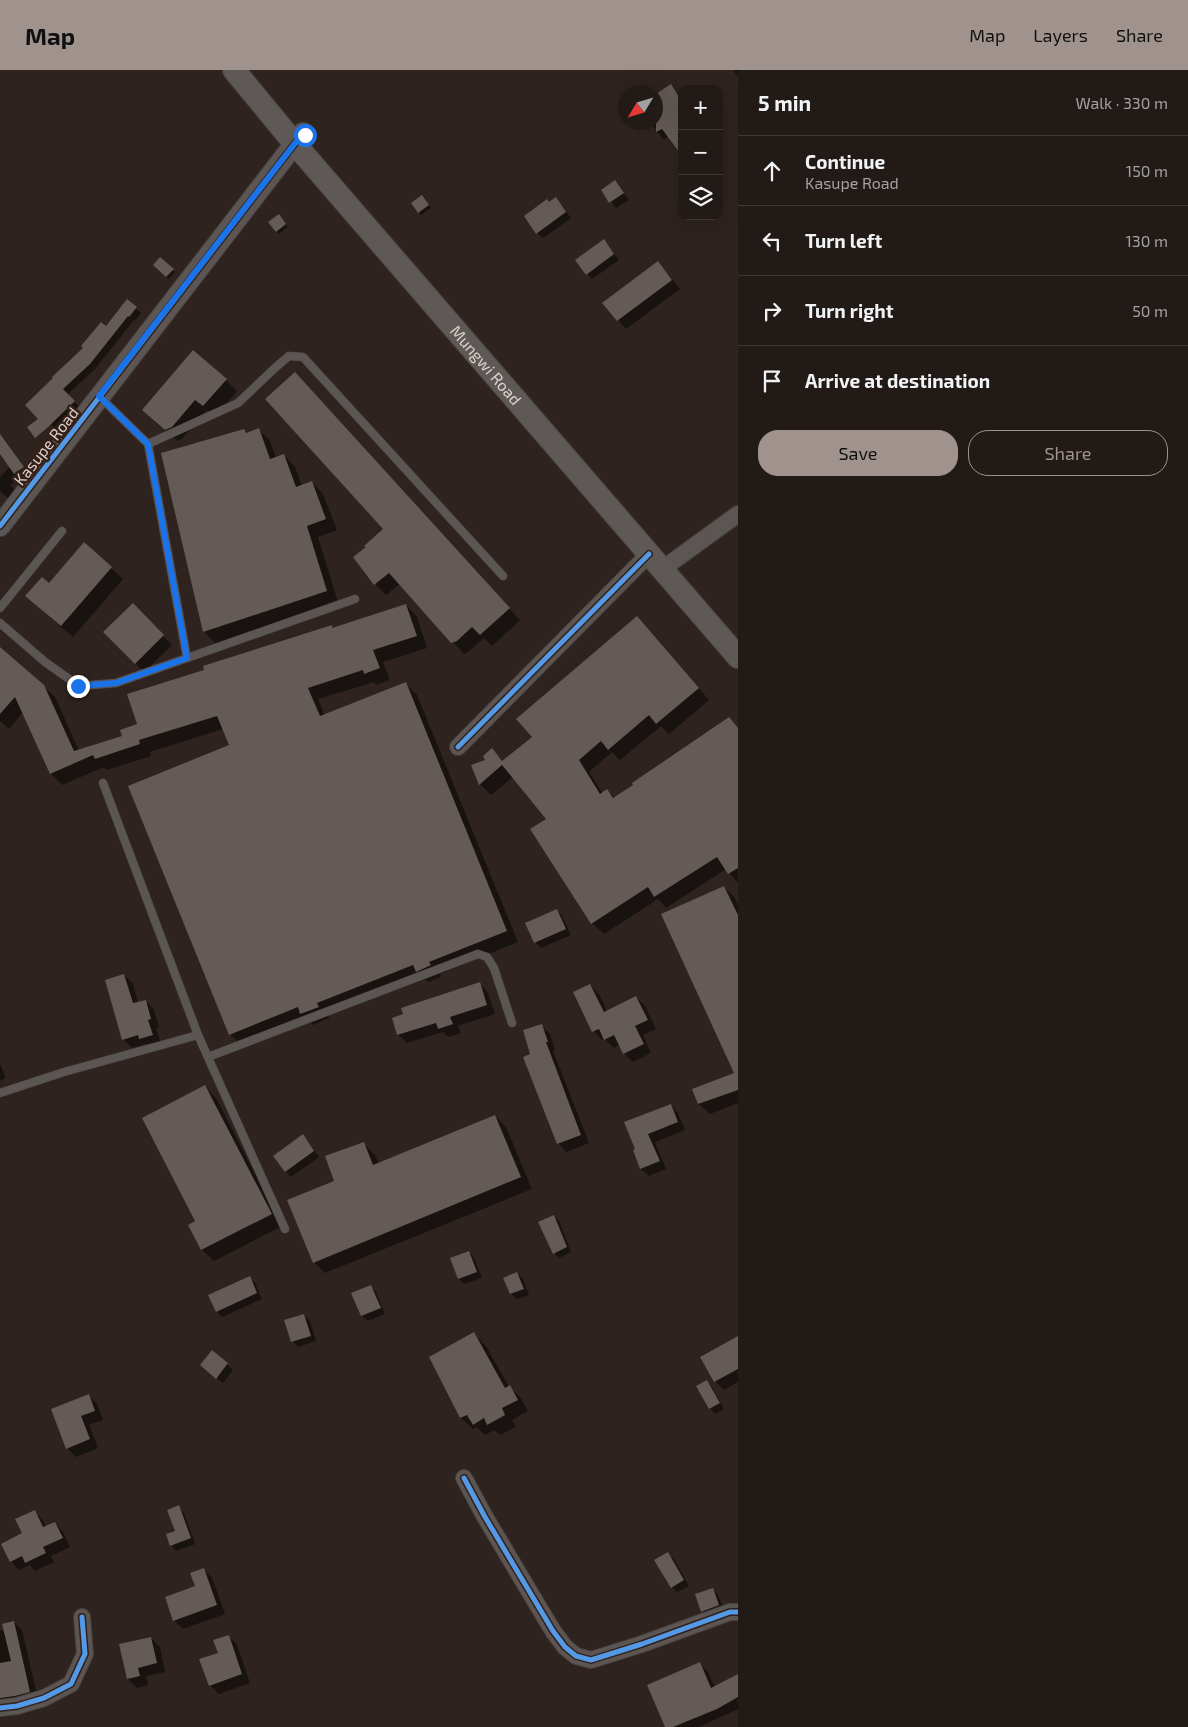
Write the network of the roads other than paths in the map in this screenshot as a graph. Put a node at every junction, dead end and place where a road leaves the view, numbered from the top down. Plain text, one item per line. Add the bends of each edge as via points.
1 (234, 70) edge
2 (252, 70) edge
3 (299, 139) junction
4 (99, 396) junction
5 (148, 444) junction
6 (738, 514) edge
7 (0, 526) edge
8 (62, 531) dead end
9 (649, 554) junction
10 (672, 562) junction
11 (503, 576) dead end
12 (356, 599) dead end
13 (0, 608) edge
14 (0, 623) edge
15 (738, 640) edge
16 (187, 658) junction
17 (738, 658) edge
18 (458, 747) dead end
19 (103, 783) dead end
20 (512, 1023) dead end
21 (198, 1034) junction
22 (208, 1057) junction
23 (0, 1093) edge
24 (285, 1229) dead end
25 (464, 1478) dead end
26 (738, 1612) edge
27 (82, 1617) dead end
28 (0, 1708) edge

1 - 3 main road, Mungwi Road
2 - 3 main road, Mungwi Road
3 - 4 street, Kasupe Road
3 - 9 main road, Mungwi Road
3 - 10 main road, Mungwi Road
4 - 5 lane
4 - 7 street, Kasupe Road
5 - 11 lane via 238,403 289,356 303,357
5 - 16 lane
6 - 10 street
8 - 13 lane
9 - 17 main road, Mungwi Road
9 - 18 street
10 - 15 main road, Mungwi Road
12 - 16 lane
14 - 16 lane via 78,686 116,683
19 - 21 lane
20 - 22 lane via 494,968 487,957 478,954
21 - 22 lane
21 - 23 lane
22 - 24 lane
25 - 26 street via 553,1631 576,1656 591,1660
27 - 28 street via 85,1654 71,1684 44,1698

